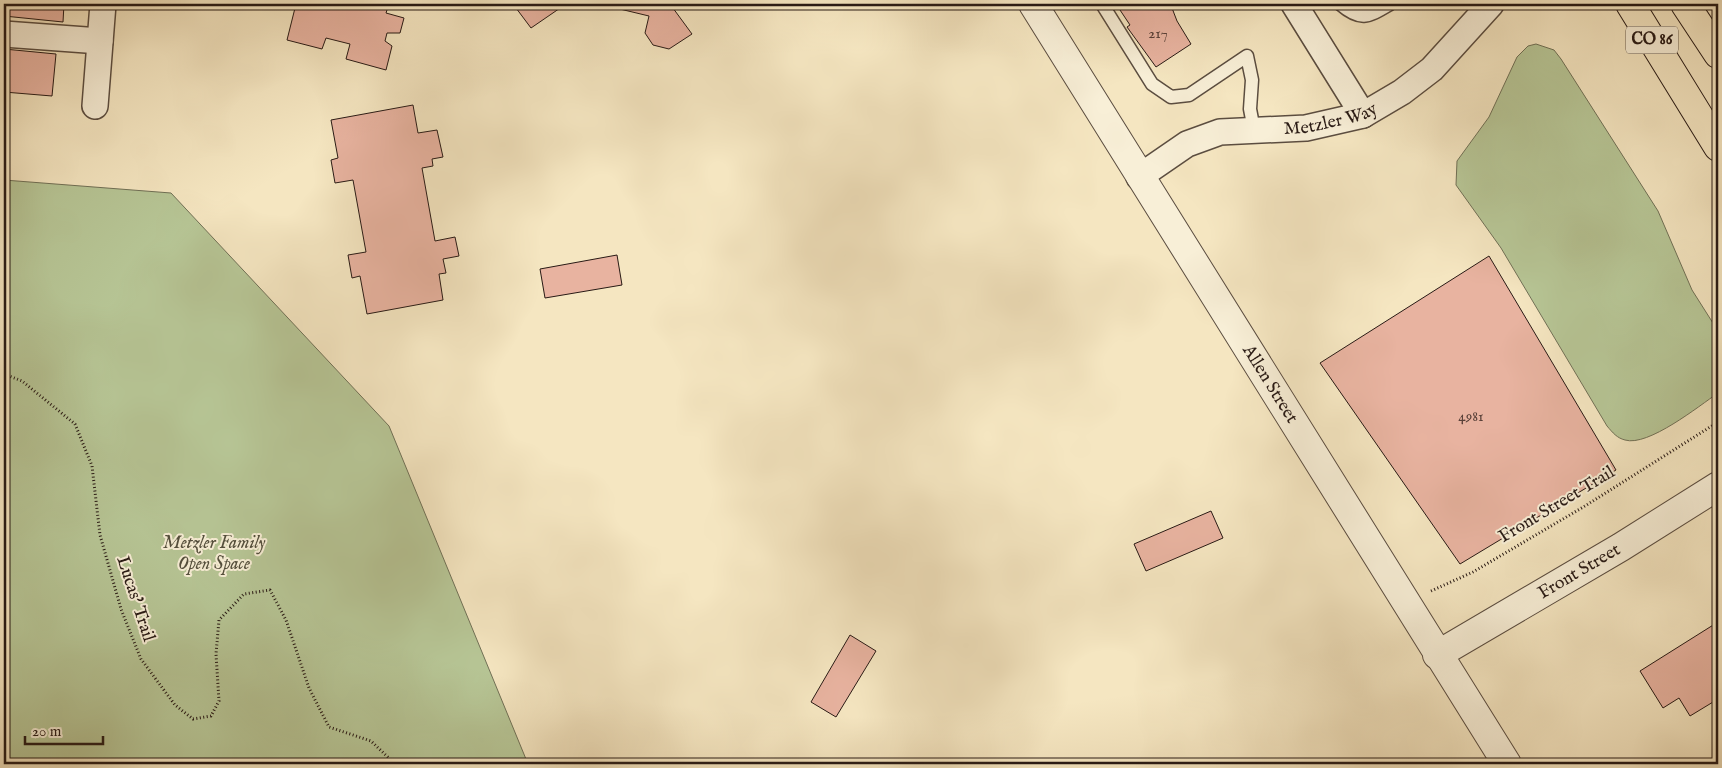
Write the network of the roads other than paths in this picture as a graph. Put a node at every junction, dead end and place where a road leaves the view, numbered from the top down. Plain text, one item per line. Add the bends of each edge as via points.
1 (103, 4) edge
2 (1032, 4) edge
3 (1102, 4) edge
4 (1294, 4) edge
5 (1340, 4) edge
6 (1390, 4) edge
7 (1491, 4) edge
8 (1630, 4) edge
9 (1686, 7) edge
10 (4, 34) edge
11 (100, 41) junction
12 (1718, 54) edge
13 (95, 106) dead end
14 (1363, 115) junction
15 (1254, 130) junction
16 (1718, 147) edge
17 (1139, 176) junction
18 (1718, 486) edge
19 (1437, 655) junction
20 (1507, 764) edge

1 - 11 street
2 - 17 street, Allen Street
3 - 15 lane via 1152,84 1171,96 1189,95 1247,56 1252,80 1250,109
4 - 14 street
5 - 6 lane via 1354,16 1370,16
7 - 14 street, Metzler Way via 1432,69
8 - 16 highway, CO 86
9 - 12 highway, CO 86
10 - 11 street
11 - 13 street
14 - 15 street, Metzler Way via 1306,128
15 - 17 street, Metzler Way via 1220,132 1187,144
17 - 19 street, Allen Street
18 - 19 street, Front Street
19 - 20 street, Allen Street

